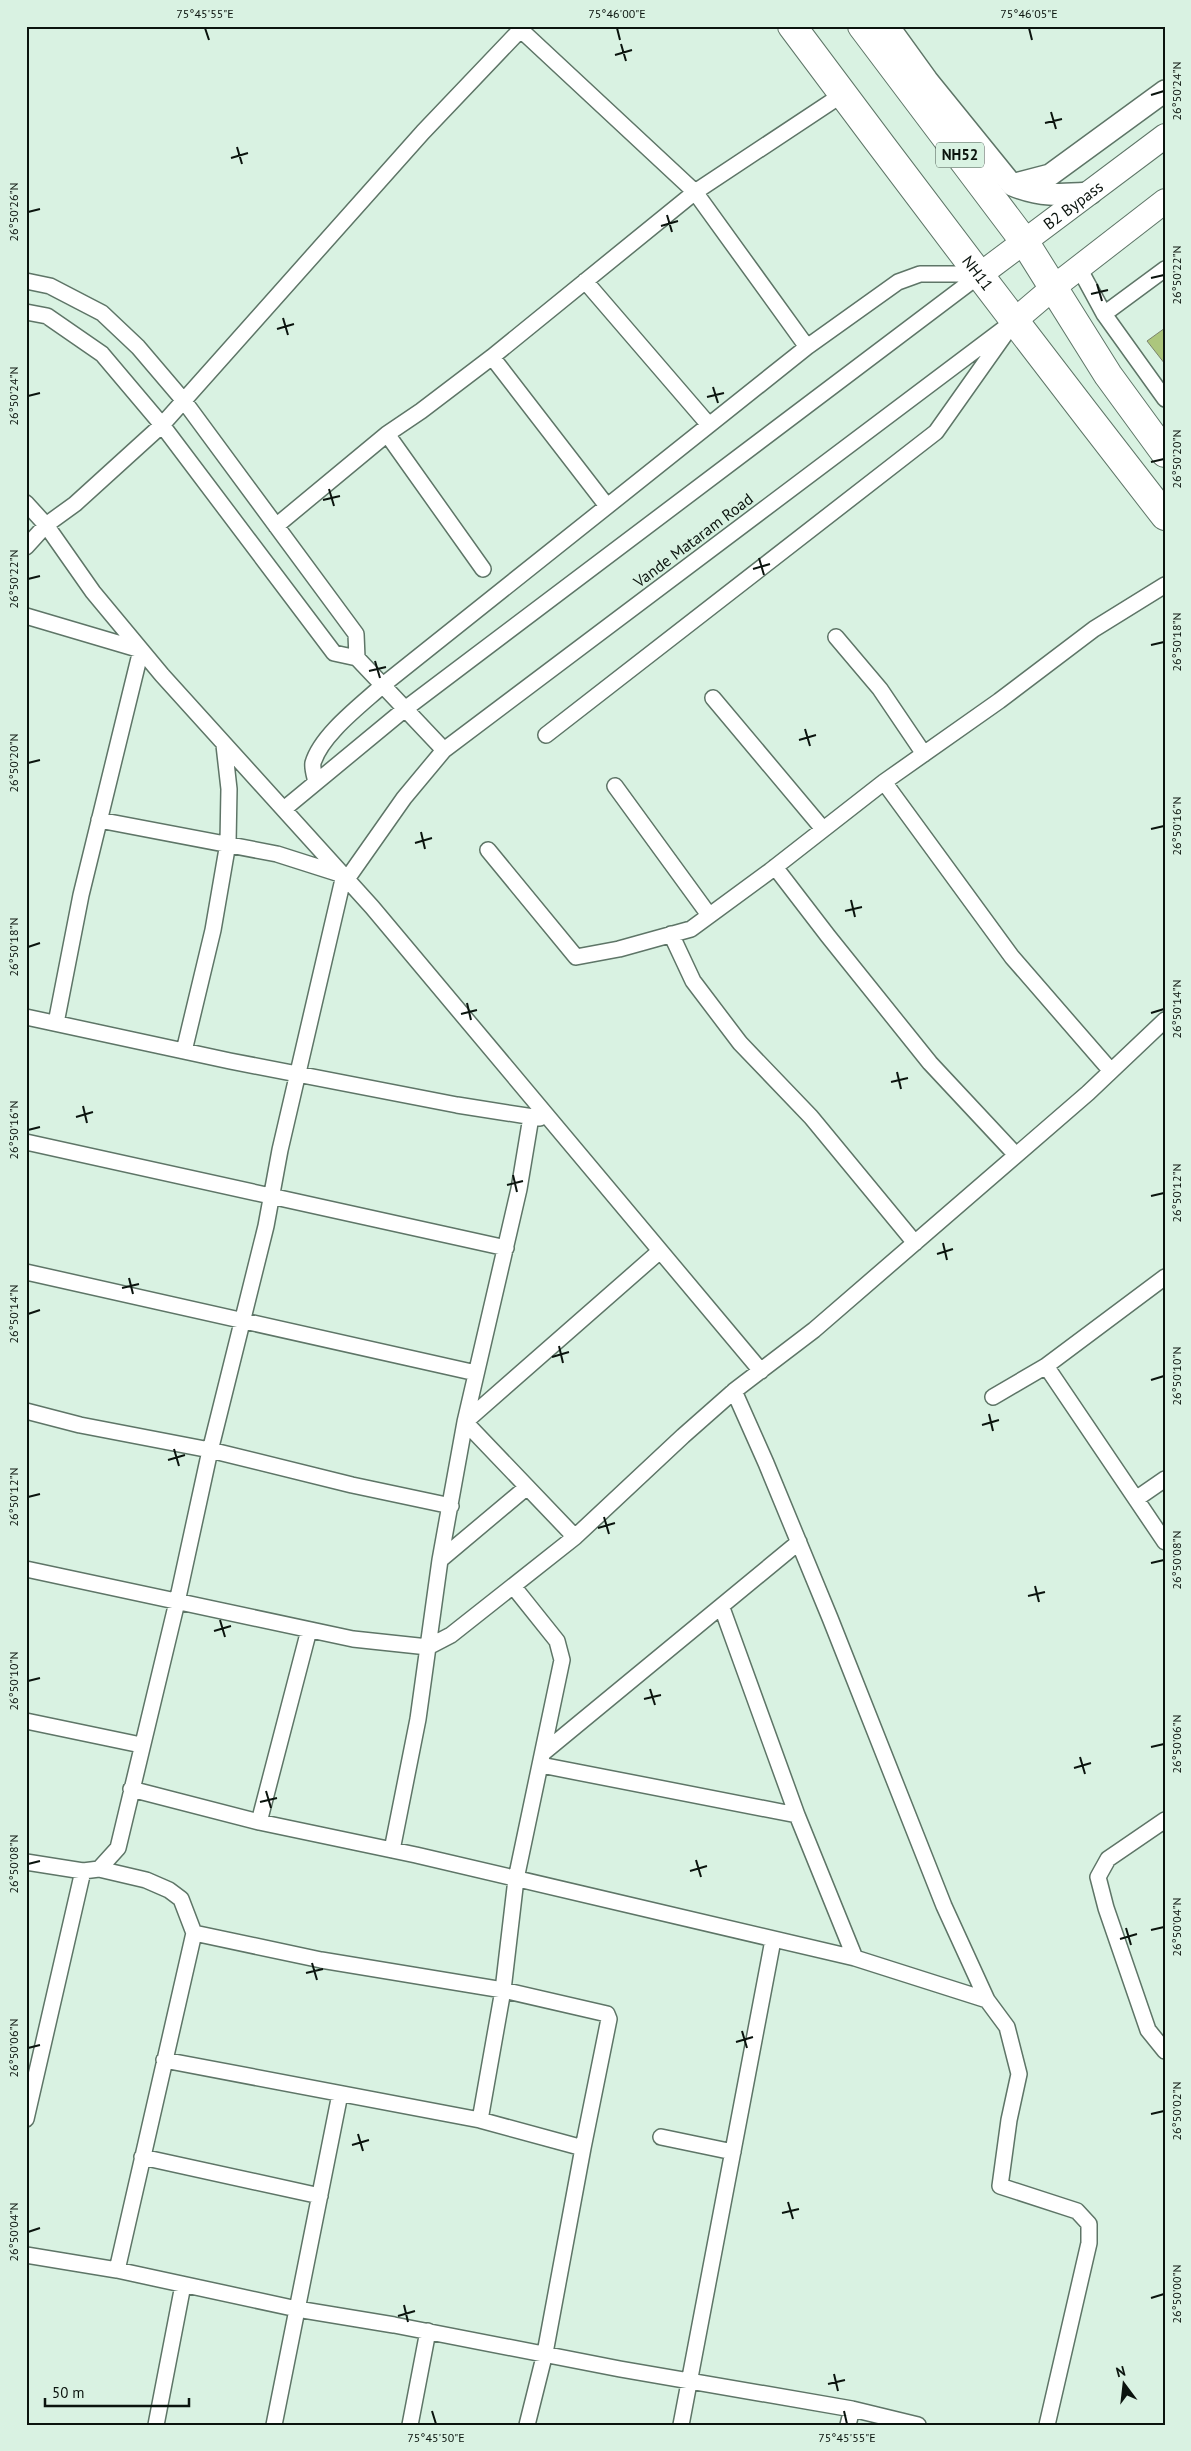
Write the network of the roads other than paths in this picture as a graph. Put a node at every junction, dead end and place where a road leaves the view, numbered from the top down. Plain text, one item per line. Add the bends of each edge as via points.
1 (792, 26) edge
2 (862, 26) edge
3 (888, 26) edge
4 (522, 28) edge
5 (893, 68) junction
6 (927, 80) junction
7 (1165, 91) edge
8 (843, 94) junction
9 (1165, 136) edge
10 (1012, 185) junction
11 (695, 192) junction
12 (1091, 193) junction
13 (1165, 201) edge
14 (1024, 241) junction
15 (1079, 268) junction
16 (1165, 269) edge
17 (981, 274) junction
18 (26, 281) edge
19 (585, 281) junction
20 (1054, 287) junction
21 (26, 312) edge
22 (1104, 314) junction
23 (1014, 321) junction
24 (807, 346) junction
25 (492, 357) junction
26 (1165, 399) edge
27 (184, 401) junction
28 (162, 425) junction
29 (708, 425) junction
30 (386, 434) junction
31 (1165, 453) edge
32 (26, 503) edge
33 (607, 506) junction
34 (1165, 516) edge
35 (46, 525) junction
36 (276, 526) junction
37 (26, 546) edge
38 (483, 569) dead end
39 (1165, 585) edge
40 (26, 616) edge
41 (836, 637) dead end
42 (140, 650) junction
43 (357, 658) junction
44 (382, 685) junction
45 (713, 698) dead end
46 (405, 709) junction
47 (546, 735) dead end
48 (224, 745) junction
49 (444, 750) junction
50 (924, 754) junction
51 (316, 782) junction
52 (884, 782) junction
53 (615, 786) dead end
54 (284, 809) junction
55 (99, 820) junction
56 (823, 829) junction
57 (228, 843) junction
58 (488, 850) dead end
59 (775, 867) junction
60 (346, 877) junction
61 (709, 915) junction
62 (671, 934) junction
63 (26, 1018) edge
64 (1165, 1020) edge
65 (56, 1023) junction
66 (184, 1051) junction
67 (1111, 1071) junction
68 (297, 1072) junction
69 (531, 1117) junction
70 (551, 1120) junction
71 (26, 1142) edge
72 (1016, 1155) junction
73 (271, 1196) junction
74 (915, 1243) junction
75 (506, 1248) junction
76 (660, 1252) junction
77 (26, 1272) edge
78 (1165, 1277) edge
79 (241, 1319) junction
80 (1046, 1366) junction
81 (761, 1371) junction
82 (476, 1373) junction
83 (734, 1391) junction
84 (993, 1397) dead end
85 (26, 1411) edge
86 (465, 1422) junction
87 (210, 1450) junction
88 (1165, 1479) edge
89 (527, 1487) junction
90 (1136, 1499) junction
91 (451, 1506) junction
92 (575, 1538) junction
93 (799, 1542) junction
94 (1165, 1542) edge
95 (440, 1560) junction
96 (26, 1569) edge
97 (513, 1586) junction
98 (177, 1602) junction
99 (722, 1608) junction
100 (309, 1630) junction
101 (428, 1647) junction
102 (26, 1721) edge
103 (141, 1745) junction
104 (542, 1759) junction
105 (131, 1789) junction
106 (798, 1815) junction
107 (1165, 1820) edge
108 (259, 1822) junction
109 (392, 1850) junction
110 (26, 1862) edge
111 (99, 1869) junction
112 (83, 1871) junction
113 (516, 1879) junction
114 (194, 1934) junction
115 (773, 1940) junction
116 (855, 1958) junction
117 (503, 1990) junction
118 (987, 2000) junction
119 (1165, 2051) edge
120 (164, 2060) junction
121 (340, 2094) junction
122 (26, 2119) edge
123 (480, 2120) junction
124 (661, 2137) dead end
125 (583, 2148) junction
126 (733, 2152) junction
127 (142, 2157) junction
128 (320, 2196) junction
129 (26, 2255) edge
130 (117, 2270) junction
131 (183, 2285) junction
132 (297, 2309) junction
133 (428, 2332) junction
134 (545, 2354) junction
135 (690, 2380) junction
136 (852, 2409) junction
137 (156, 2425) edge
138 (274, 2425) edge
139 (410, 2425) edge
140 (527, 2425) edge
141 (681, 2425) edge
142 (848, 2425) edge
143 (918, 2425) edge
144 (1047, 2425) edge

1 - 8 highway, NH11
2 - 5 highway, NH52
3 - 6 street
4 - 11 street
4 - 27 street via 417,140
5 - 6 highway
5 - 14 highway, NH52
6 - 10 street
7 - 10 street via 1050,175
8 - 11 street
8 - 17 highway, NH11
9 - 12 main road, B2 Bypass
10 - 12 street via 1045,196
11 - 19 street
11 - 24 street
12 - 14 main road, B2 Bypass
13 - 15 main road
14 - 17 main road, B2 Bypass
14 - 20 highway, NH52
15 - 20 main road
15 - 22 street
16 - 22 street
17 - 23 highway, NH11
17 - 24 street via 920,274 898,282
17 - 46 street
18 - 27 street via 50,286 102,313 138,347
19 - 25 street
19 - 29 street
20 - 23 main road
20 - 31 highway, NH52 via 1108,375
21 - 28 street via 47,316 102,354
22 - 26 street
23 - 34 highway, NH11
23 - 47 street via 936,432
23 - 49 street, Vande Mataram Road
24 - 29 street
25 - 30 street
25 - 33 street
27 - 28 street
27 - 36 street
28 - 35 street via 75,504
28 - 43 street via 334,653
29 - 33 street
30 - 36 street
30 - 38 street
32 - 35 street
33 - 44 street
35 - 37 street
35 - 42 street via 93,592
36 - 43 street via 356,634
39 - 50 street via 1094,629
40 - 42 street
41 - 50 street via 880,689
42 - 48 street
42 - 55 street
43 - 44 street
44 - 46 street
44 - 51 street via 319,748 312,766
45 - 56 street
46 - 49 street
46 - 51 street
48 - 54 street
48 - 57 street via 230,789
49 - 60 street, Vande Mataram Road
50 - 52 street
51 - 54 street
52 - 56 street
52 - 67 street via 1012,958
53 - 61 street
54 - 60 street
55 - 57 street
55 - 65 street
56 - 59 street
57 - 60 street via 277,854
57 - 66 street via 213,930
58 - 62 street via 576,957
59 - 61 street
59 - 72 street via 930,1063
60 - 68 street
60 - 70 street
61 - 62 street via 691,929
62 - 74 street via 693,982 740,1043 811,1117
63 - 65 street
64 - 67 street
65 - 66 street
66 - 68 street
67 - 72 street
68 - 69 street
68 - 73 street
69 - 70 street
69 - 75 street via 520,1189
70 - 76 street
71 - 73 street
72 - 74 street
73 - 75 street
73 - 79 street
74 - 81 street
75 - 82 street
76 - 81 street
76 - 86 street
77 - 79 street
78 - 80 street
79 - 82 street
79 - 87 street
80 - 84 street
80 - 90 street
81 - 83 street
82 - 86 street
83 - 92 street
83 - 93 street
85 - 87 street
86 - 89 street
86 - 91 street
87 - 91 street
87 - 98 street
88 - 90 street
89 - 92 street
89 - 95 street
90 - 94 street
91 - 95 street
92 - 97 street
93 - 99 street
93 - 118 street via 944,1906
95 - 101 street
96 - 98 street
97 - 101 street via 451,1635
97 - 104 street via 556,1641 562,1660
98 - 100 street
98 - 103 street
99 - 104 street
99 - 106 street
100 - 101 street via 353,1639
100 - 108 street
101 - 109 street via 418,1719
102 - 103 street
103 - 105 street
104 - 106 street
104 - 113 street
105 - 108 street
105 - 111 street via 118,1848
106 - 116 street
107 - 119 street via 1108,1859 1098,1877 1148,2030
108 - 109 street
109 - 113 street
110 - 112 street
111 - 112 street
111 - 114 street via 146,1880 169,1890 181,1899
112 - 122 street
113 - 115 street
113 - 117 street
114 - 117 street via 321,1960
114 - 120 street
115 - 116 street
115 - 126 street
116 - 118 street
117 - 123 street
117 - 125 street via 607,2014 609,2019
118 - 144 street via 1007,2027 1020,2074 1009,2120 1000,2186 1077,2211 1089,2224 1089,2243
120 - 121 street
120 - 127 street
121 - 123 street
121 - 128 street
123 - 125 street
124 - 126 street
125 - 134 street
126 - 135 street
127 - 128 street
127 - 130 street
128 - 132 street
129 - 130 street
130 - 131 street
131 - 132 street
131 - 137 street
132 - 133 street
132 - 138 street
133 - 134 street
133 - 139 street
134 - 135 street
134 - 140 street
135 - 136 street
135 - 141 street
136 - 142 street
136 - 143 street

